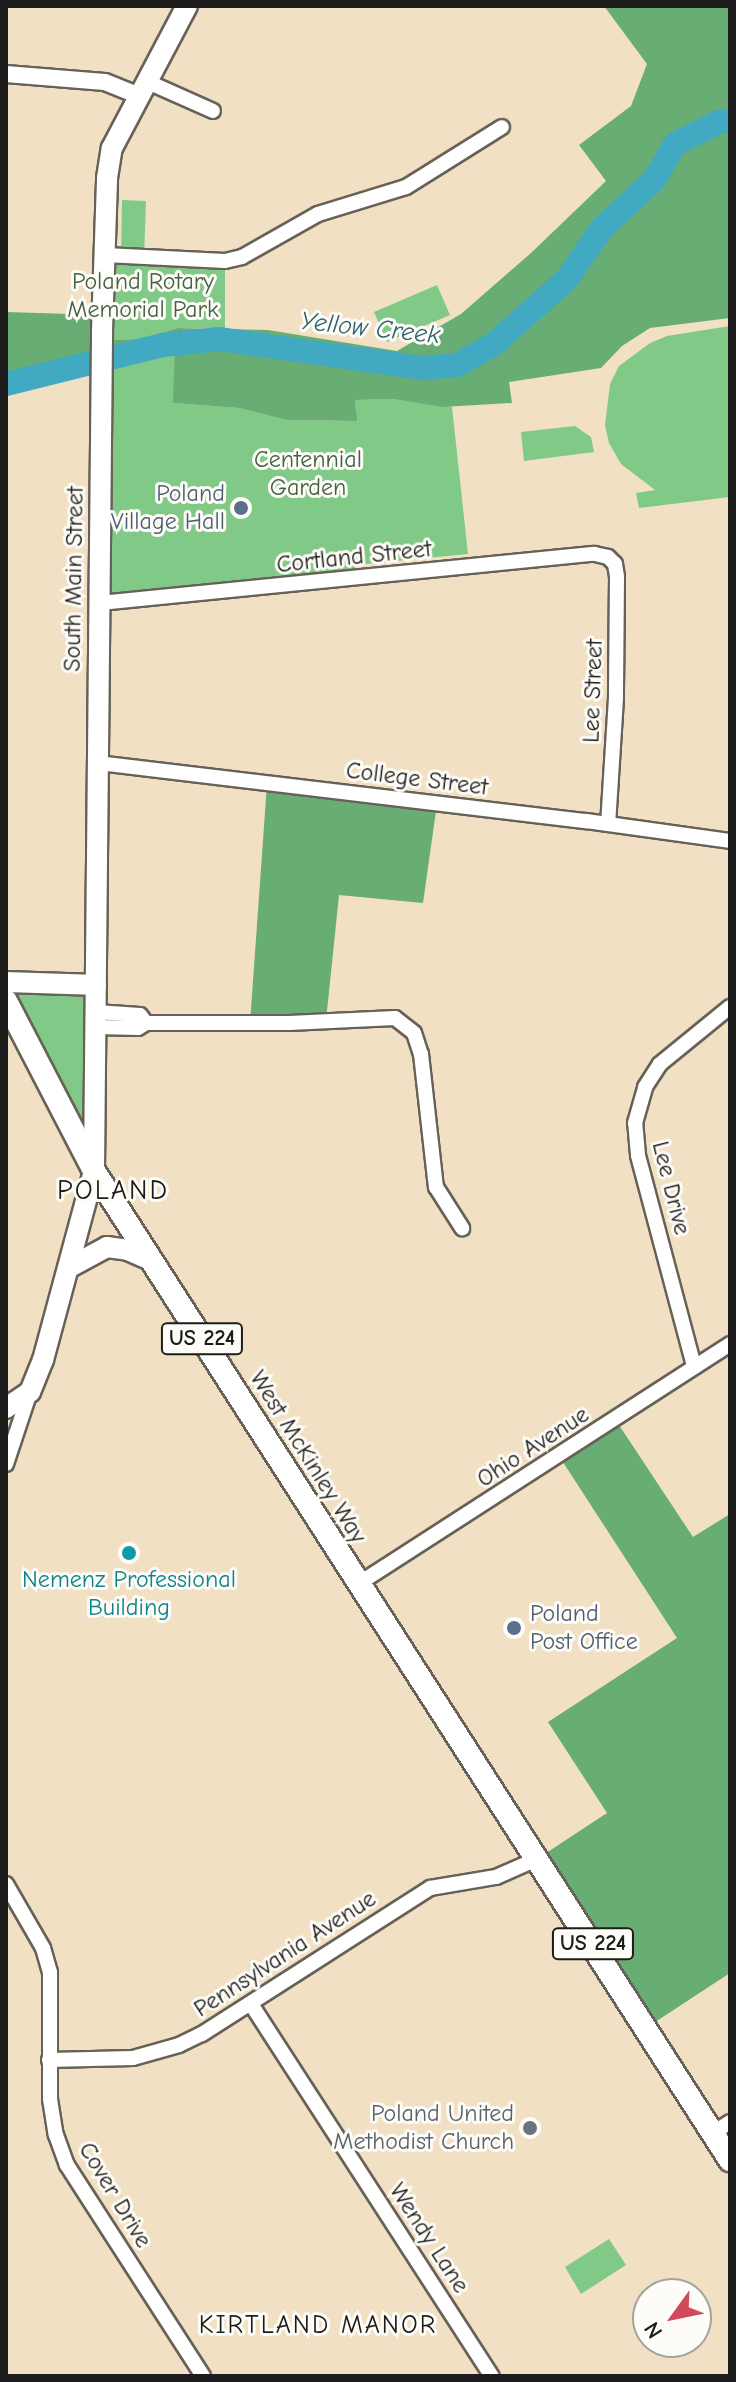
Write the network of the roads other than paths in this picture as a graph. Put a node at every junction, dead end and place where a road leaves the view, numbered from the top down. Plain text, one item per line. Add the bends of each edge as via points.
1 (187, 6) edge
2 (6, 74) edge
3 (144, 89) junction
4 (213, 111) dead end
5 (502, 127) dead end
6 (105, 255) junction
7 (612, 560) joint
8 (100, 603) junction
9 (98, 763) junction
10 (608, 824) junction
11 (730, 841) edge
12 (6, 982) edge
13 (96, 985) junction
14 (6, 1001) edge
15 (730, 1007) edge
16 (96, 1020) junction
17 (94, 1171) junction
18 (462, 1228) dead end
19 (153, 1261) junction
20 (70, 1267) junction
21 (730, 1344) edge
22 (694, 1366) junction
23 (30, 1392) junction
24 (6, 1408) edge
25 (6, 1464) edge
26 (358, 1584) junction
27 (537, 1859) junction
28 (6, 1884) edge
29 (251, 2004) junction
30 (49, 2060) junction
31 (721, 2127) edge
32 (730, 2160) edge
33 (203, 2376) edge
34 (492, 2376) edge

1 - 3 main road, South Main Street
2 - 3 street
3 - 4 street
3 - 6 main road, South Main Street via 112,148
5 - 6 street via 406,187 318,214 242,257 225,261
6 - 8 main road, South Main Street
7 - 8 street, Cortland Street via 595,554
7 - 10 street, Lee Street via 617,577 616,698
8 - 9 main road, South Main Street
9 - 10 street, College Street
9 - 13 main road, South Main Street
10 - 11 street, College Street
12 - 13 main road
13 - 16 main road, South Main Street
14 - 17 main road, US 224
15 - 22 street, Lee Drive via 660,1064 645,1087 635,1123 638,1155
16 - 17 main road, South Main Street
16 - 18 street via 138,1028 146,1023 395,1018 414,1033 421,1054 436,1187
17 - 19 main road, West McKinley Way / US 224
17 - 20 main road, South Main Street
19 - 20 main road via 107,1247
19 - 26 main road, West McKinley Way / US 224
20 - 23 main road, South Main Street
21 - 22 street, Ohio Avenue
22 - 26 street, Ohio Avenue
23 - 24 main road
23 - 25 street
26 - 27 main road, West McKinley Way / US 224
27 - 29 street, Pennsylvania Avenue via 496,1877 430,1888
27 - 31 main road, US 224
28 - 30 street, Cover Drive via 47,1958 52,1987
29 - 30 street, Pennsylvania Avenue via 202,2034 158,2052 105,2061
29 - 34 street, Wendy Lane
30 - 33 street, Cover Drive via 52,2118 67,2165
31 - 32 main road, US 224

